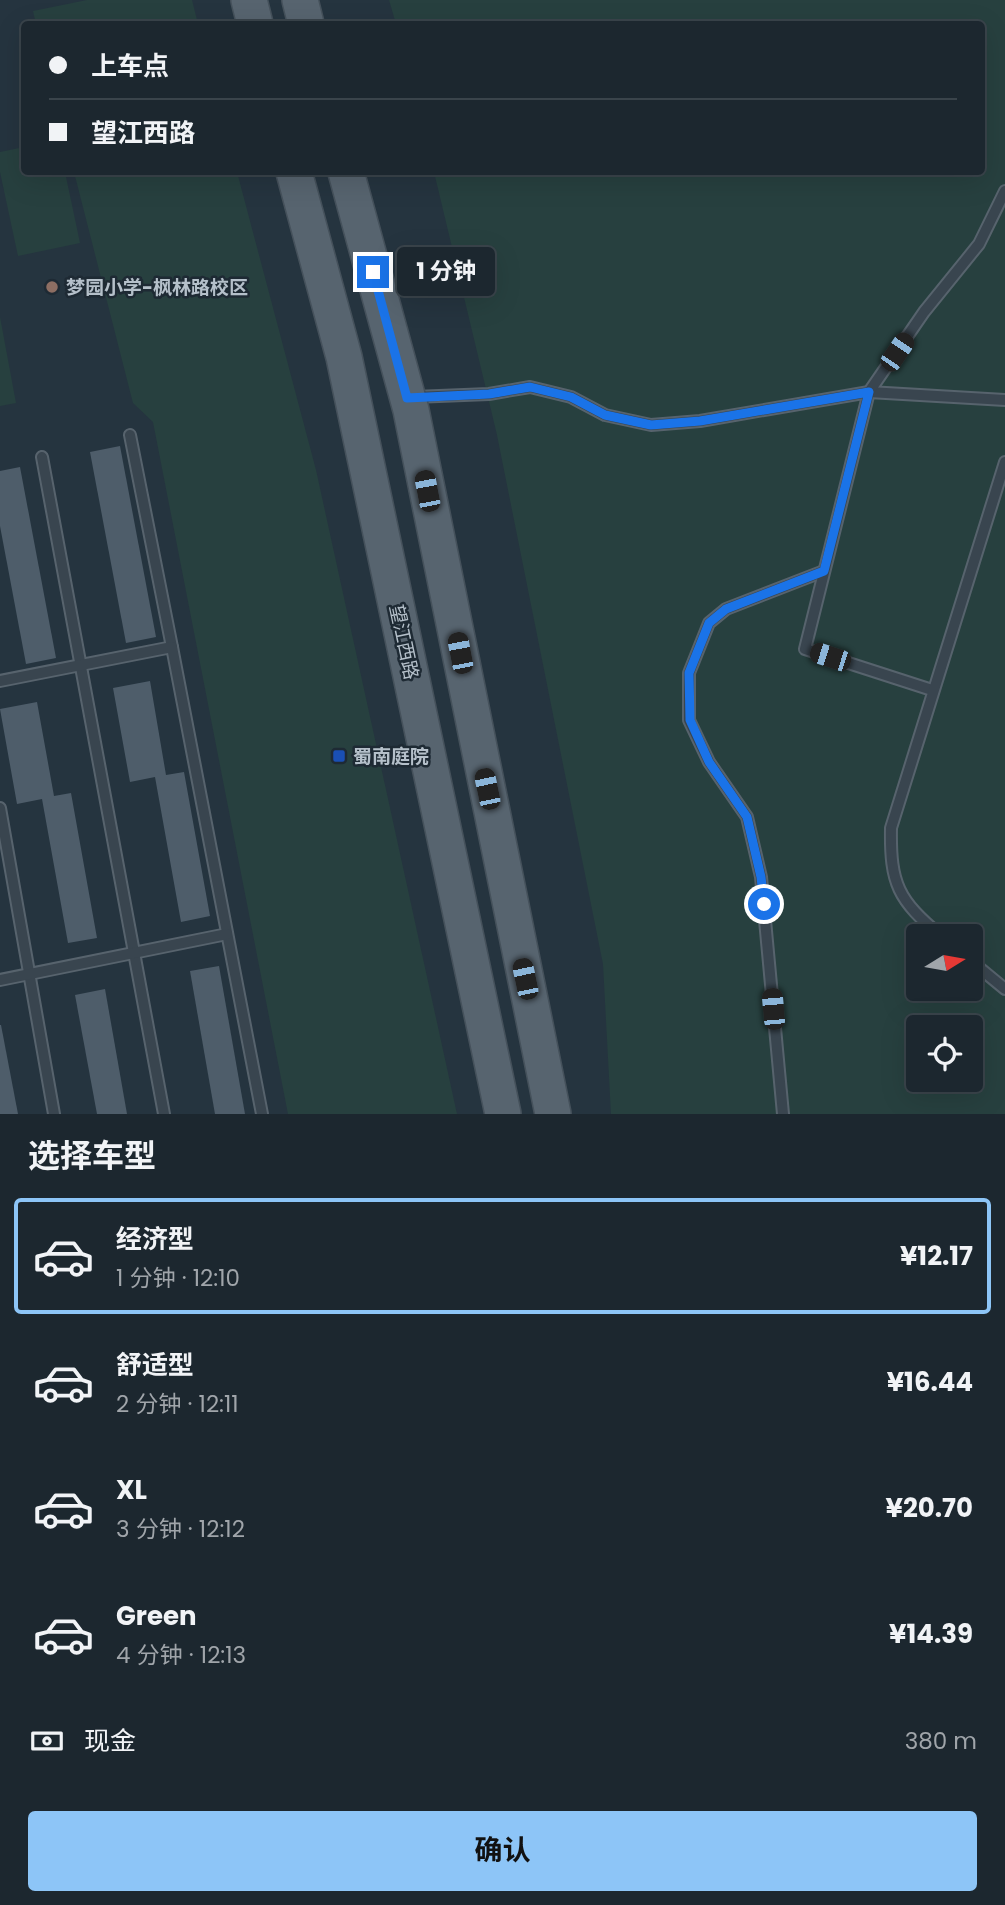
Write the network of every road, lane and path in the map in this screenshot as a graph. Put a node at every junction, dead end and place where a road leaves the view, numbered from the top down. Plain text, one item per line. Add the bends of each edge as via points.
1 (248, 0) edge
2 (300, 0) edge
3 (254, 21) edge
4 (305, 21) edge
5 (295, 175) edge
6 (347, 175) edge
7 (1005, 191) edge
8 (869, 392) junction
9 (407, 398) junction
10 (1005, 400) edge
11 (130, 435) dead end
12 (42, 457) dead end
13 (1005, 462) edge
14 (824, 571) junction
15 (172, 648) junction
16 (83, 665) junction
17 (0, 681) edge
18 (932, 690) junction
19 (0, 808) edge
20 (927, 924) edge
21 (227, 934) junction
22 (135, 954) junction
23 (984, 972) edge
24 (29, 974) junction
25 (0, 980) edge
26 (1005, 989) edge
27 (54, 1114) edge
28 (164, 1114) edge
29 (262, 1114) edge
30 (503, 1114) edge
31 (552, 1114) edge
32 (783, 1114) edge

1 - 3 main road
2 - 4 main road
5 - 30 main road, 望江西路 via 344,356
6 - 9 main road
7 - 8 lane via 979,244 924,312
8 - 9 lane via 651,425 605,415 571,397 530,387
8 - 10 lane
8 - 14 lane
9 - 31 main road
11 - 15 lane
12 - 16 lane
13 - 18 lane
14 - 18 lane via 805,649
14 - 32 lane via 726,609 709,623 689,673 690,720 699,744 747,817 756,849
15 - 16 lane
15 - 21 lane
16 - 17 lane
16 - 22 lane
18 - 20 lane via 894,814 891,853 897,887
19 - 24 lane
21 - 22 lane
21 - 29 lane
22 - 24 lane
22 - 28 lane
23 - 26 lane
24 - 25 lane
24 - 27 lane

